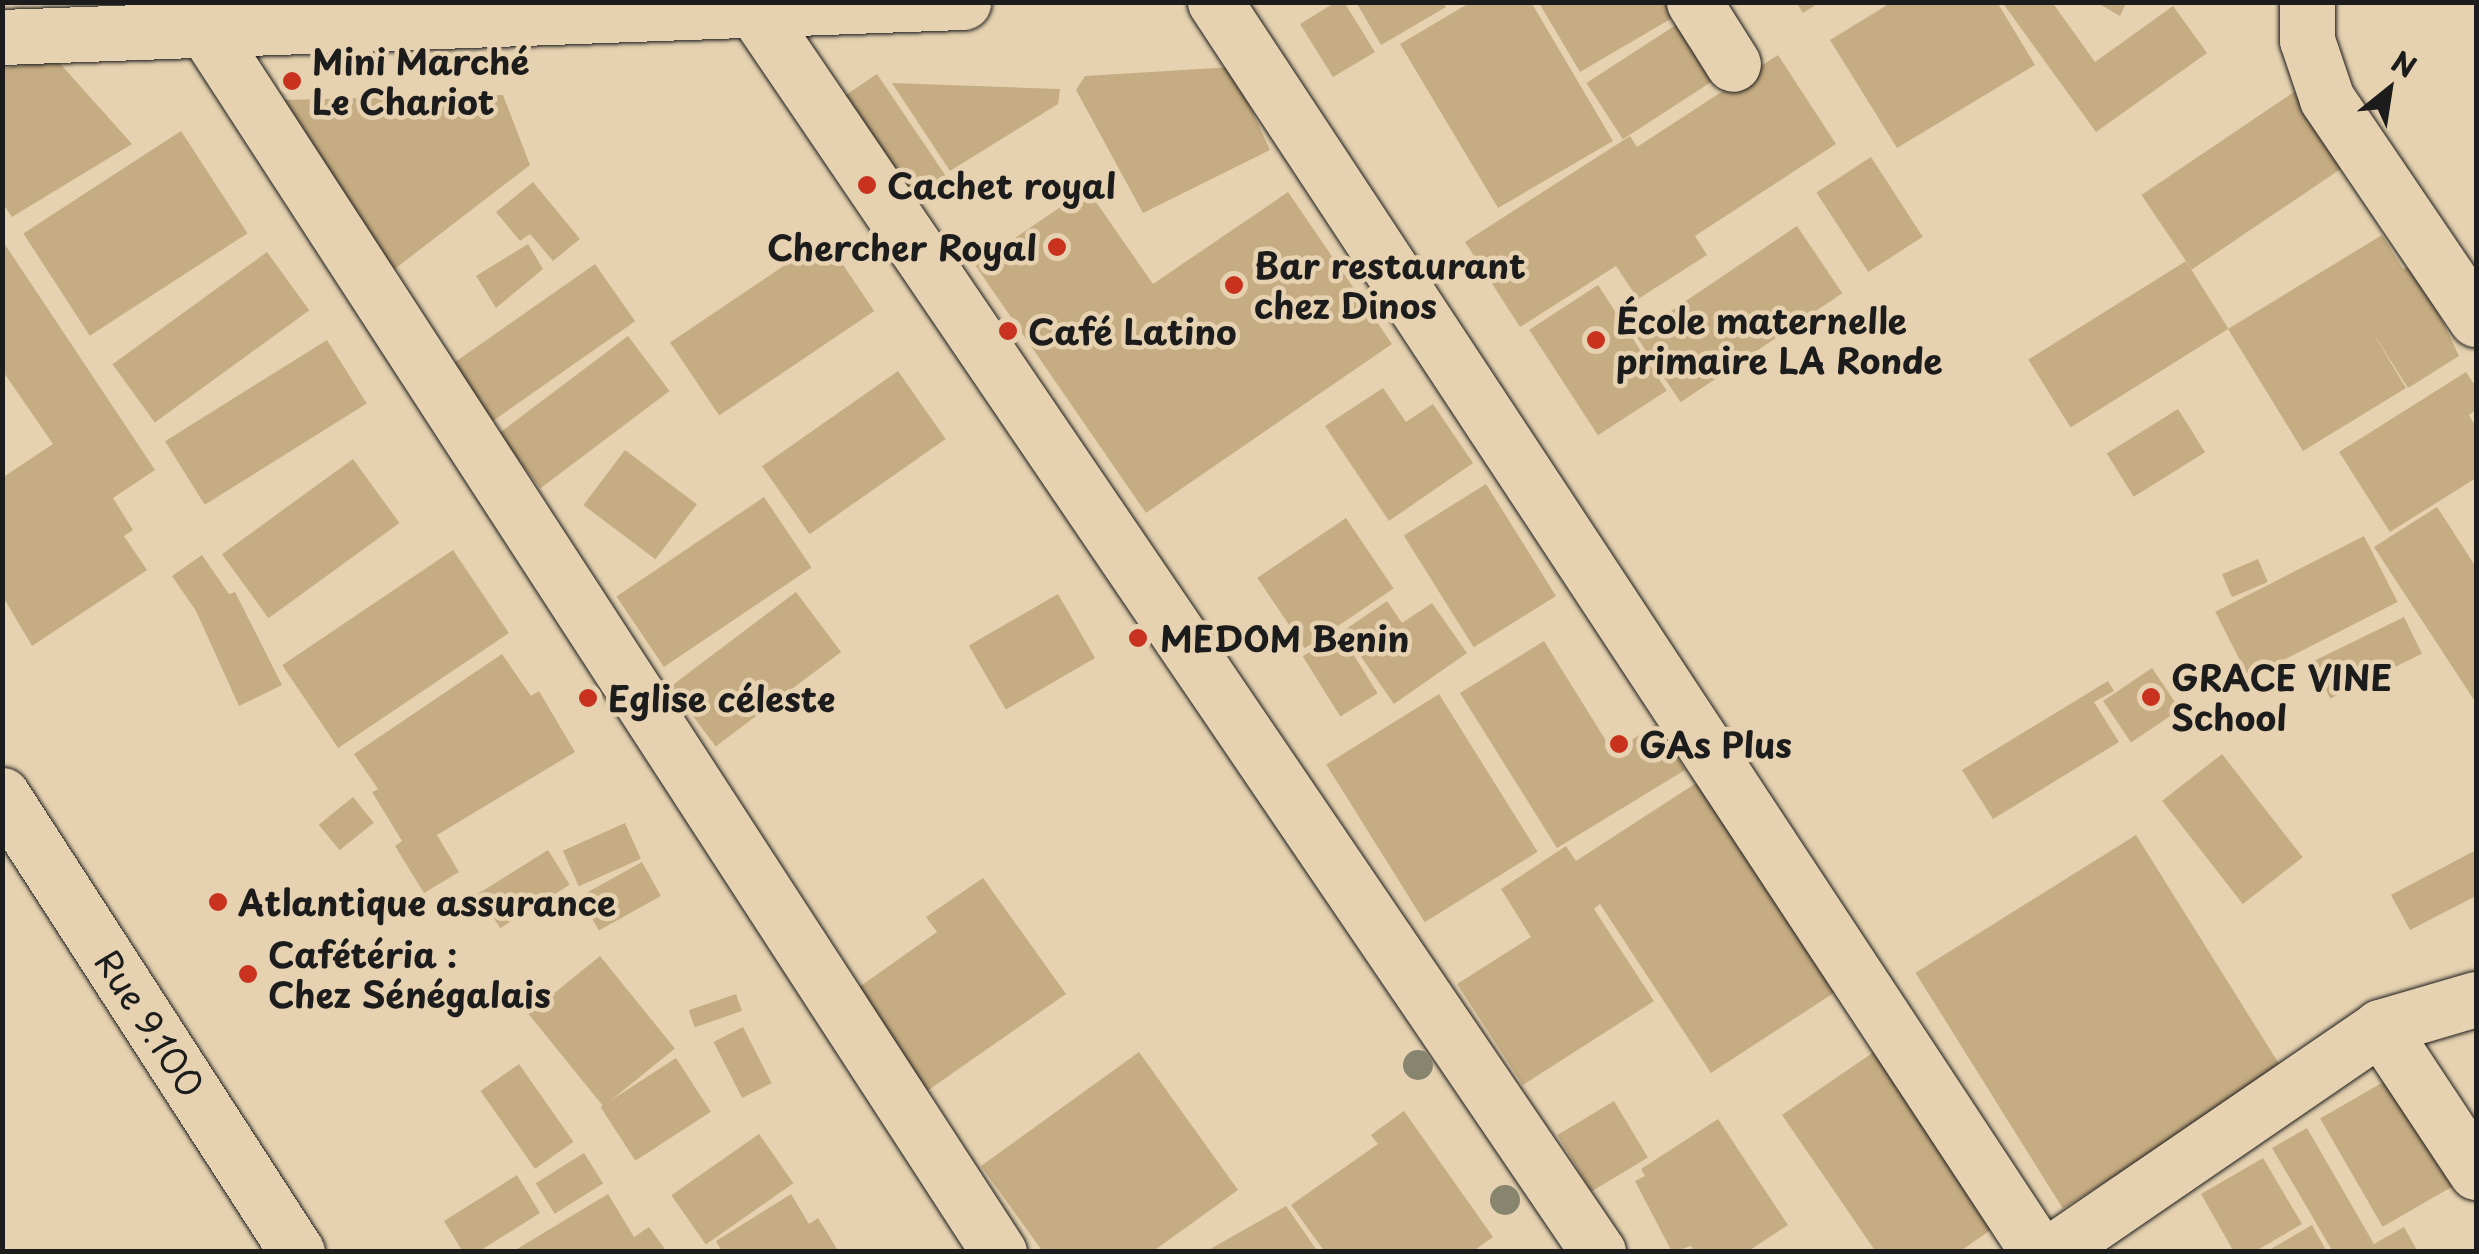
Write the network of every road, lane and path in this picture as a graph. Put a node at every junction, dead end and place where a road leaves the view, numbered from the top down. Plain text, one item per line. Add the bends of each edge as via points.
1 (963, 2) edge
2 (1216, 2) edge
3 (1694, 2) edge
4 (2307, 2) edge
5 (752, 8) junction
6 (203, 26) junction
7 (2, 37) edge
8 (1733, 64) dead end
9 (2476, 319) edge
10 (2, 795) edge
11 (2476, 999) edge
12 (2380, 1028) junction
13 (2476, 1172) edge
14 (297, 1252) edge
15 (1000, 1252) edge
16 (1598, 1252) edge
17 (2038, 1252) edge
18 (2052, 1252) edge

1 - 5 street
2 - 17 street
3 - 8 street
4 - 9 street via 2307,40 2327,99
5 - 6 street
5 - 16 street
6 - 7 street
6 - 15 street
10 - 14 street, Rue 9.100
11 - 12 street
12 - 13 street
12 - 18 street

